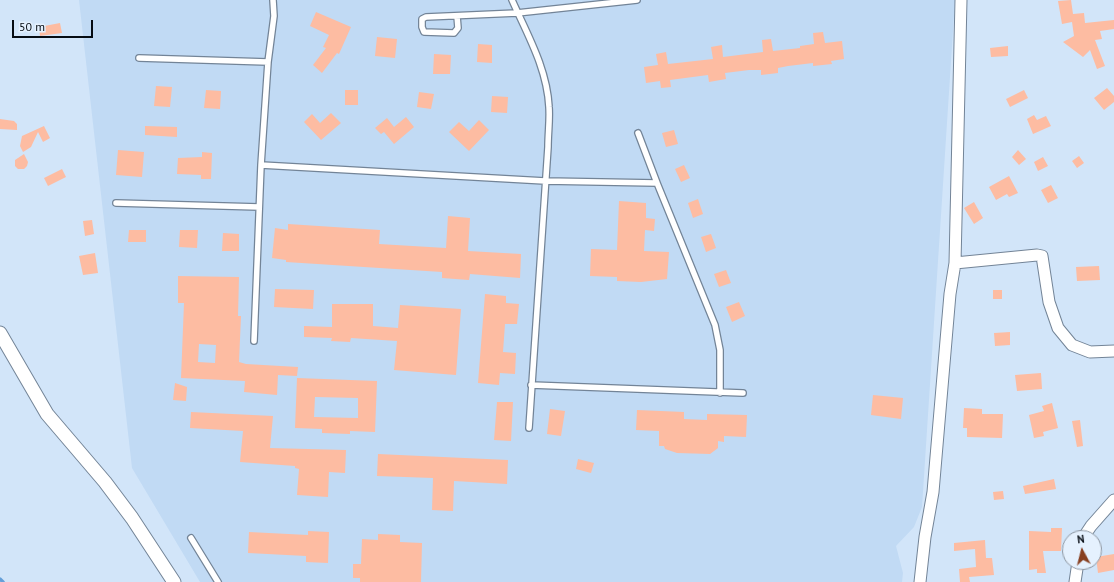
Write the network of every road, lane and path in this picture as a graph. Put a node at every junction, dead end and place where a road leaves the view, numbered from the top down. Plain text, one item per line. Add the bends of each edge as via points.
1 (273, 0) edge
2 (512, 0) edge
3 (637, 0) edge
4 (961, 0) edge
5 (517, 13) junction
6 (458, 16) junction
7 (139, 58) dead end
8 (268, 62) junction
9 (638, 133) dead end
10 (261, 165) junction
11 (546, 181) junction
12 (657, 183) junction
13 (116, 203) dead end
14 (259, 208) junction
15 (955, 263) junction
16 (0, 333) edge
17 (254, 341) dead end
18 (1114, 351) edge
19 (531, 385) junction
20 (720, 393) junction
21 (743, 393) dead end
22 (529, 428) dead end
23 (1114, 500) edge
24 (1088, 530) edge
25 (191, 538) dead end
26 (1077, 570) edge
27 (174, 582) edge
28 (218, 582) edge
29 (920, 582) edge
30 (1075, 582) edge

1 - 8 lane via 274,16
2 - 5 lane
3 - 5 lane
4 - 15 street
5 - 6 lane
5 - 11 lane via 534,46 545,82 549,106
6 - 6 lane via 458,28 454,33 424,32 422,27 422,19 426,17
7 - 8 lane
8 - 10 lane
9 - 12 lane
10 - 11 lane
10 - 14 lane
11 - 12 lane
11 - 19 lane
12 - 20 lane via 715,325 720,350
13 - 14 lane
14 - 17 lane
15 - 18 street via 1042,256 1049,302 1058,328 1072,345 1090,352
15 - 29 street via 933,492
16 - 27 street via 47,414 105,482
19 - 20 lane
19 - 22 lane
20 - 21 lane
23 - 24 street
25 - 28 lane
26 - 30 street

